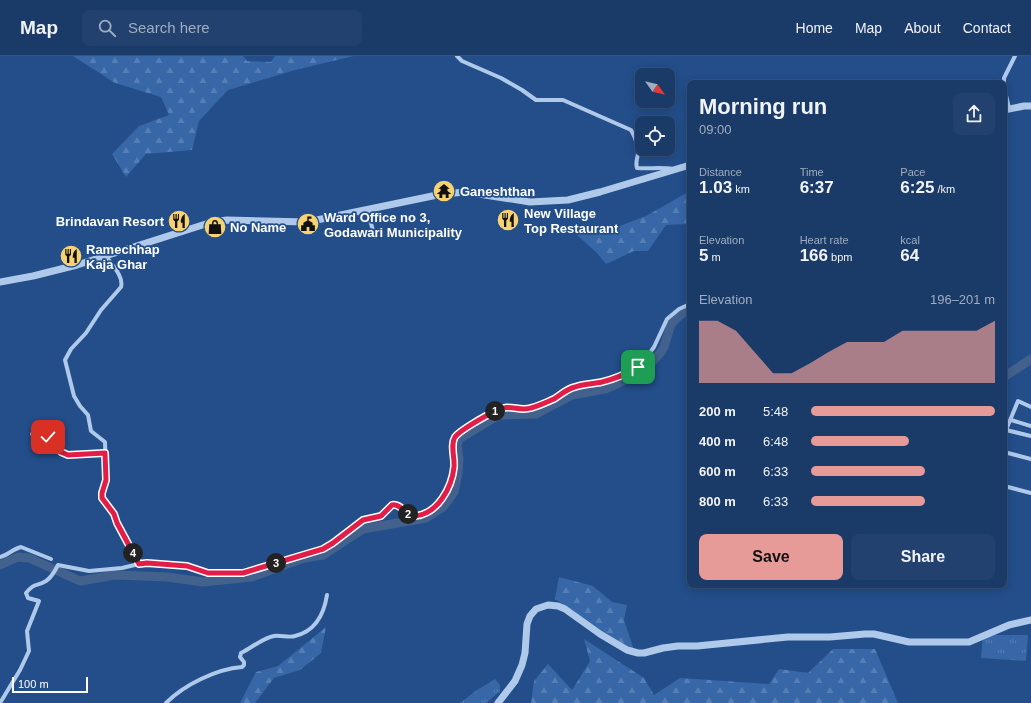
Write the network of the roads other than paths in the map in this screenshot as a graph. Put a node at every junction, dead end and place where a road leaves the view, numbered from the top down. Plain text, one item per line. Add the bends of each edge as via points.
1 (457, 56) edge
2 (1015, 56) edge
3 (1004, 80) edge
4 (1031, 106) edge
5 (1007, 109) edge
6 (687, 167) edge
7 (676, 169) junction
8 (367, 210) junction
9 (374, 237) dead end
10 (106, 255) junction
11 (0, 282) edge
12 (687, 305) edge
13 (1031, 407) edge
14 (1010, 420) junction
15 (1031, 426) edge
16 (1007, 428) edge
17 (1007, 430) edge
18 (32, 434) dead end
19 (1031, 436) edge
20 (1007, 452) edge
21 (105, 453) junction
22 (1031, 459) edge
23 (1007, 487) edge
24 (1031, 494) edge
25 (0, 557) edge
26 (51, 559) dead end
27 (139, 564) junction
28 (327, 595) dead end
29 (1031, 620) edge
30 (0, 703) edge
31 (166, 703) edge
32 (498, 703) edge

1 - 7 street via 462,61 501,78 536,100 562,100 631,130 637,142 637,168
2 - 3 street
4 - 5 street
6 - 7 street
7 - 8 street via 568,200 530,202 466,192 442,194
8 - 9 street
8 - 10 street via 307,222 212,222
10 - 11 street via 69,267
10 - 21 street via 119,274 121,287 65,360 74,396 88,415 91,431 105,442
12 - 27 street via 667,319 654,347 643,362 619,378 576,386 530,409 500,408 459,433 453,442 454,467 449,487 443,498 430,511 413,516 399,506 392,505 381,516 363,520 323,549 243,573 208,573 187,566
13 - 14 street via 1018,401
14 - 15 street
14 - 16 street
17 - 19 street
18 - 21 street via 45,436 61,452 68,455
20 - 22 street
21 - 27 street via 106,480 102,498 114,514
23 - 24 street
25 - 26 street via 21,547
27 - 30 street via 89,571 58,565 50,578 32,586 26,593 28,598 39,601 27,631 29,651
28 - 31 street via 320,621 309,630 295,636 273,636 262,641 241,653 240,657 244,662 242,667 205,677 174,695
29 - 32 street via 1009,625 969,642 909,642 865,634 678,646 644,653 627,650 565,609 548,605 536,609 530,616 527,624 526,653 522,665 515,681

